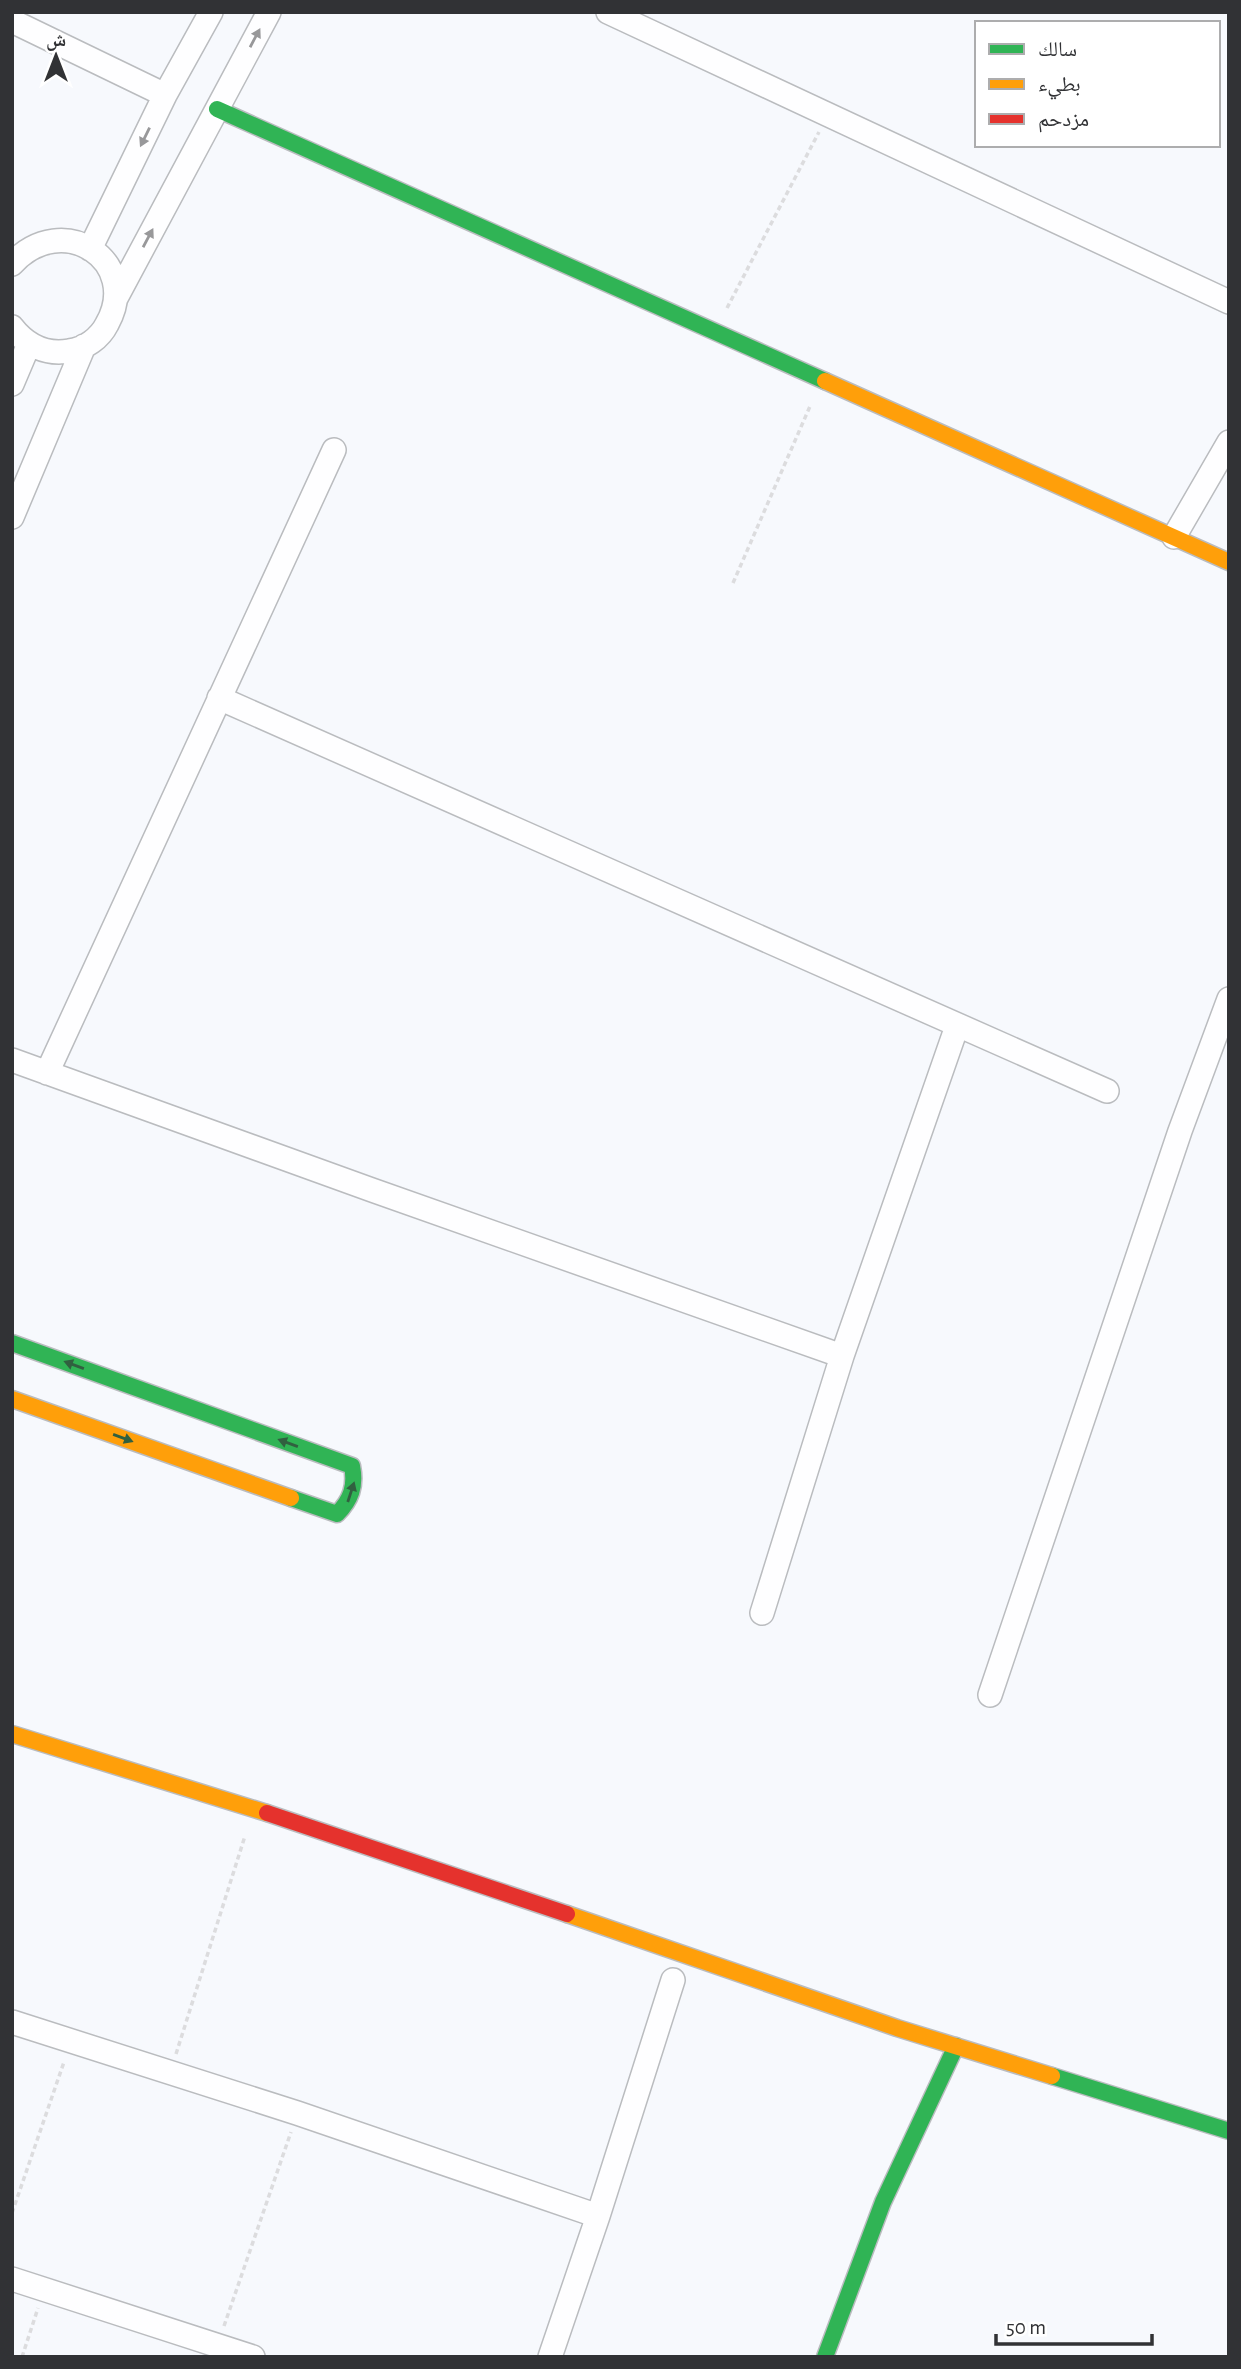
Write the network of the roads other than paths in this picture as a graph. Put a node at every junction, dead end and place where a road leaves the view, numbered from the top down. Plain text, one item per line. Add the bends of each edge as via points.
1 (211, 12) edge
2 (269, 12) edge
3 (608, 12) edge
4 (12, 21) edge
5 (165, 95) junction
6 (217, 108) junction
7 (12, 237) edge
8 (34, 245) junction
9 (90, 249) junction
10 (12, 264) edge
11 (116, 298) junction
12 (1229, 302) edge
13 (12, 327) edge
14 (29, 344) junction
15 (84, 346) junction
16 (12, 384) edge
17 (1229, 442) edge
18 (334, 450) dead end
19 (12, 517) edge
20 (1174, 537) junction
21 (1229, 562) edge
22 (219, 698) junction
23 (1229, 999) edge
24 (957, 1026) junction
25 (12, 1060) edge
26 (47, 1073) junction
27 (1107, 1091) dead end
28 (12, 1343) edge
29 (842, 1356) junction
30 (12, 1399) edge
31 (762, 1613) dead end
32 (990, 1695) dead end
33 (12, 1734) edge
34 (673, 1980) dead end
35 (12, 2022) edge
36 (956, 2046) junction
37 (1229, 2131) edge
38 (598, 2216) junction
39 (12, 2279) edge
40 (253, 2357) edge
41 (550, 2357) edge
42 (825, 2357) edge

1 - 5 street
6 -> 2 street
3 - 12 street
4 - 5 street
5 -> 9 street
11 -> 6 street
6 - 20 street
7 - 8 street
8 - 9 street via 63,240
8 - 10 street
9 - 11 street via 110,270
11 - 15 street via 103,331
13 - 14 street
14 - 15 street via 62,352
14 - 16 street
15 - 19 street
17 - 20 street
18 - 22 street
20 - 21 street
22 - 24 street
22 - 26 street
23 - 32 street
24 - 27 street
24 - 29 street
25 - 26 street
26 - 29 street
30 -> 28 street via 337,1514 353,1493 352,1466
29 - 31 street
33 - 36 street via 326,1830
34 - 38 street
35 - 38 street
36 - 37 street
36 - 42 street via 883,2202
38 - 41 street
39 - 40 street

